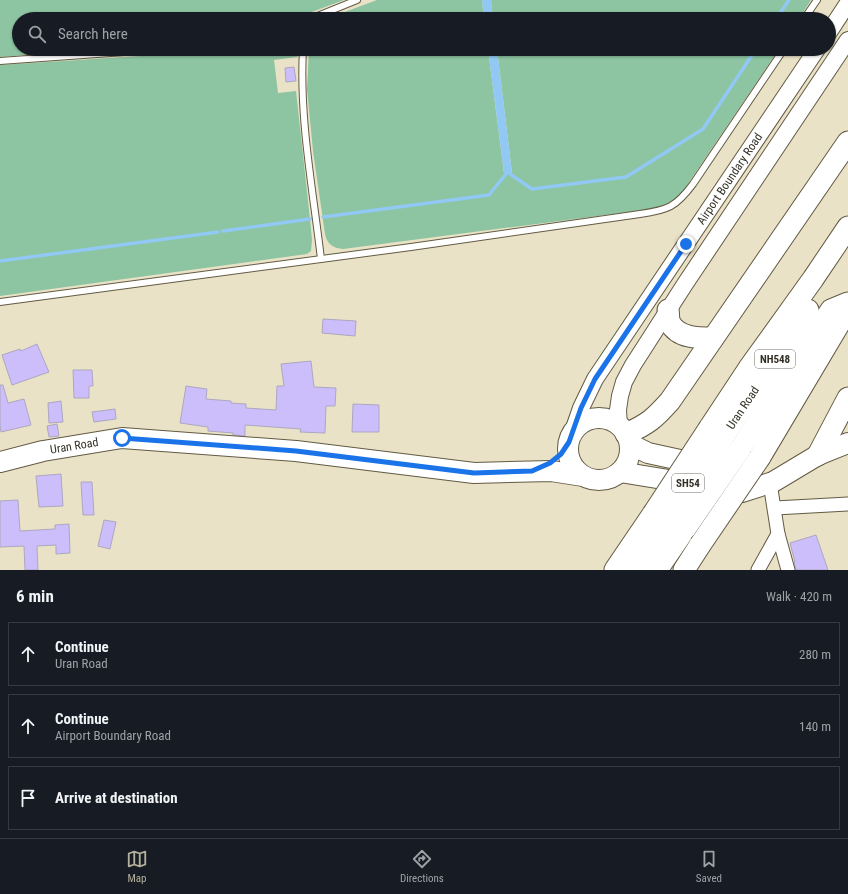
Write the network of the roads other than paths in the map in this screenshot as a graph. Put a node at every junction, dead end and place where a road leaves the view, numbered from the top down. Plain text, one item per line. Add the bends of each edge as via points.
1 (357, 0) edge
2 (817, 0) edge
3 (848, 3) edge
4 (327, 12) edge
5 (809, 12) edge
6 (836, 21) edge
7 (848, 40) edge
8 (69, 56) edge
9 (303, 56) edge
10 (779, 56) edge
11 (812, 56) edge
12 (0, 61) edge
13 (848, 142) edge
14 (848, 227) edge
15 (321, 258) junction
16 (0, 302) edge
17 (848, 303) edge
18 (848, 309) edge
19 (668, 310) junction
20 (713, 338) junction
21 (848, 398) edge
22 (625, 435) junction
23 (725, 437) junction
24 (571, 438) junction
25 (848, 443) edge
26 (818, 455) junction
27 (0, 462) edge
28 (532, 471) junction
29 (620, 472) junction
30 (583, 476) junction
31 (763, 485) junction
32 (848, 504) edge
33 (775, 508) junction
34 (668, 523) junction
35 (778, 534) junction
36 (615, 570) edge
37 (636, 570) edge
38 (657, 570) edge
39 (684, 570) edge
40 (758, 570) edge
41 (788, 570) edge

1 - 4 lane
2 - 5 lane
3 - 6 street
7 - 19 street, Airport Boundary Road
8 - 12 lane
9 - 15 lane via 302,101
10 - 15 lane via 693,184 683,197 666,209
11 - 24 street, Airport Boundary Road via 595,379 581,408
13 - 20 highway
14 - 23 highway, Uran Road / NH548 via 813,279 814,301
15 - 16 lane
17 - 23 highway, Uran Road / NH548 via 831,310
18 - 39 highway, NH548, bridge via 760,456
19 - 20 highway via 670,323 678,331 687,336
19 - 22 street, Airport Boundary Road via 624,382 618,410
20 - 22 highway via 658,415 646,425
21 - 26 highway
22 - 24 main road via 610,420 599,418 580,425
22 - 29 main road via 630,455
22 - 31 main road via 648,452 744,475
23 - 34 highway, Uran Road / NH548, bridge
23 - 34 highway, NH548, bridge
24 - 28 main road, Uran Road via 561,454 550,463
24 - 30 main road via 568,452 570,462
25 - 26 main road, SH54
26 - 31 main road, SH54
27 - 28 main road, Uran Road via 43,451 122,438 296,451 474,473
28 - 30 main road, Uran Road
29 - 30 main road via 612,478 602,480 592,480
29 - 31 main road, SH54 via 742,492
31 - 33 street
32 - 33 street
33 - 35 street
34 - 36 highway, NH548
34 - 37 highway, Uran Road / NH548
34 - 38 highway, Uran Road / NH548
35 - 40 street
35 - 41 street

